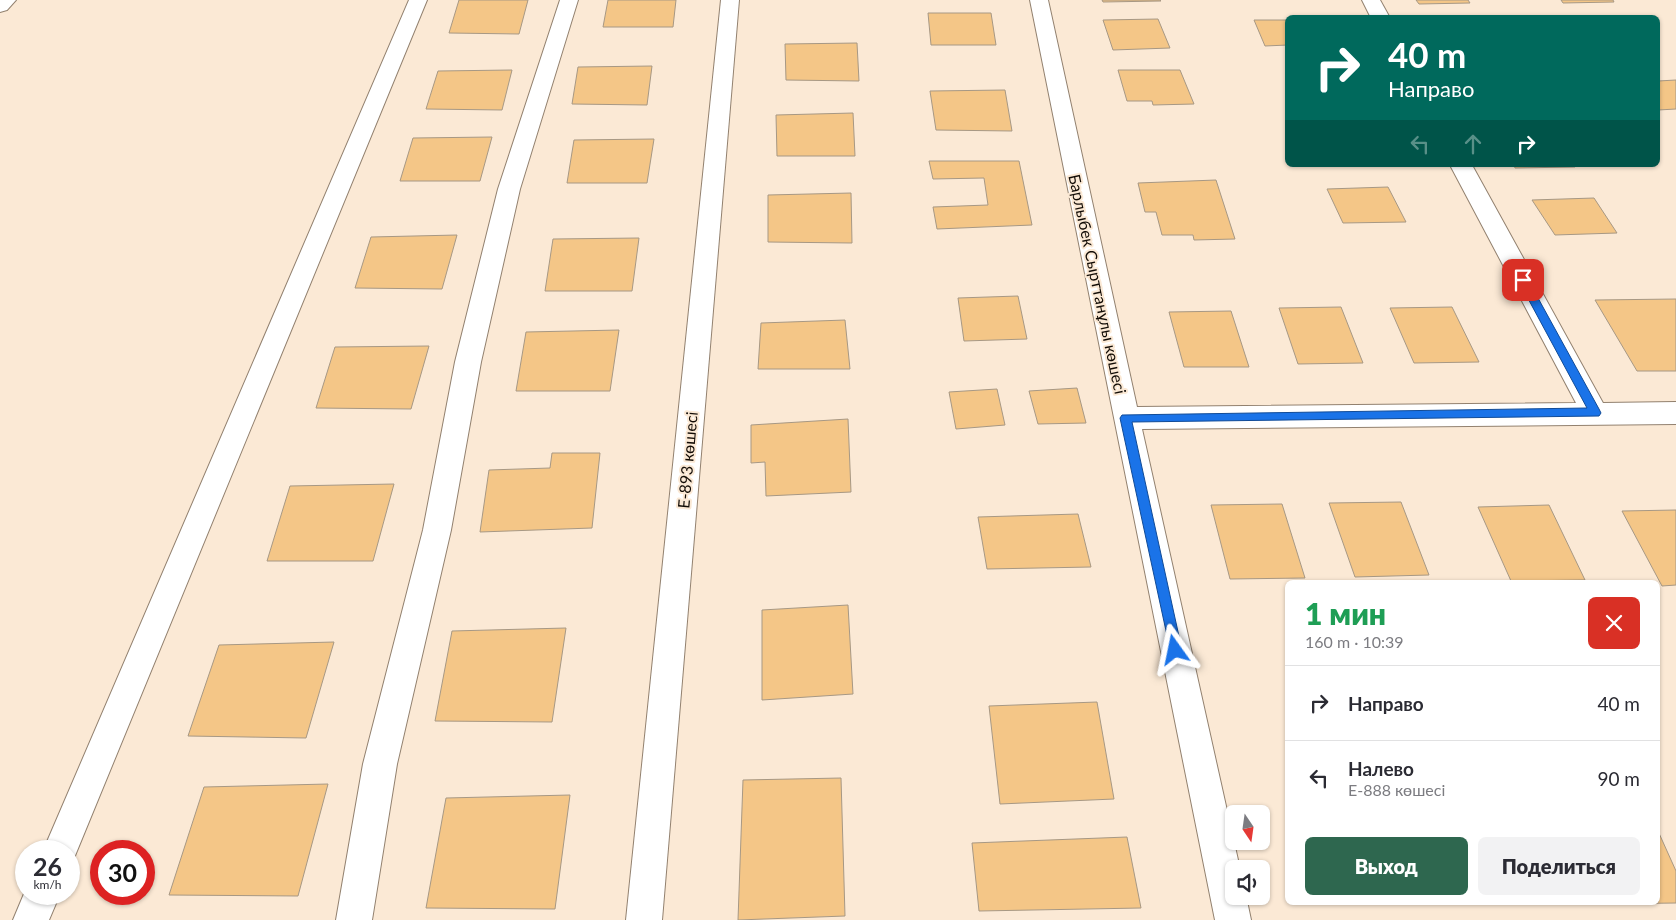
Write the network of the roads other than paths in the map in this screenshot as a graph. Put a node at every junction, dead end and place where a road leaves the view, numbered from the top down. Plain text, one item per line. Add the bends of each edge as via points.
1 (7, 0) edge
2 (418, 0) edge
3 (569, 0) edge
4 (730, 0) edge
5 (1039, 0) edge
6 (1371, 0) edge
7 (0, 6) edge
8 (1379, 15) edge
9 (1462, 167) edge
10 (1595, 413) junction
11 (1676, 413) edge
12 (1126, 418) junction
13 (65, 840) edge
14 (37, 905) edge
15 (31, 920) edge
16 (354, 920) edge
17 (644, 920) edge
18 (1233, 920) edge

1 - 7 street
2 - 13 street
3 - 16 street via 510,189 470,353 437,530 380,764
4 - 17 street, Е-893 көшесі
5 - 12 street, Барлыбек Сырттанұлы көшесі
6 - 8 street
9 - 10 street
10 - 11 street
10 - 12 street
12 - 18 street, Барлыбек Сырттанұлы көшесі
14 - 15 street

